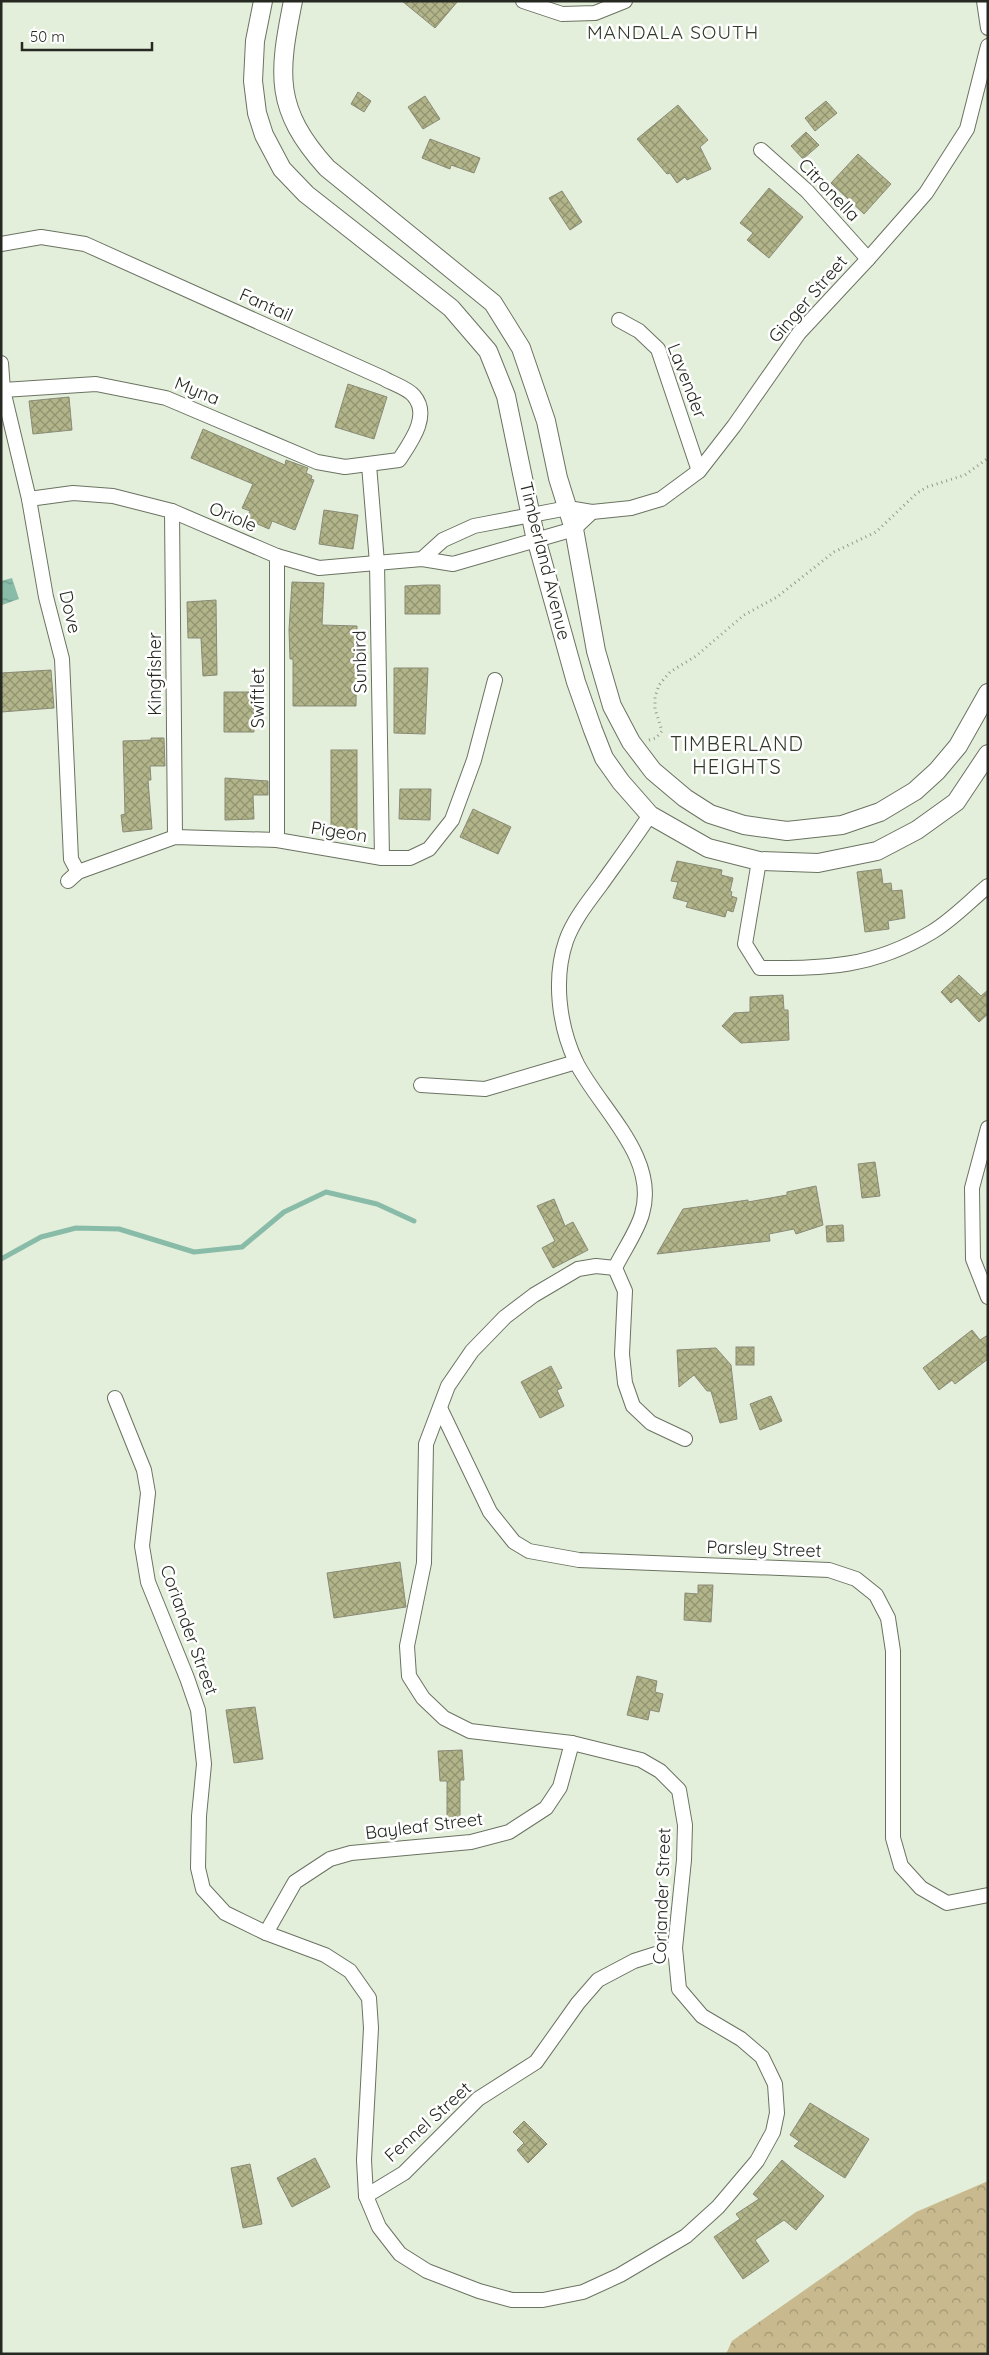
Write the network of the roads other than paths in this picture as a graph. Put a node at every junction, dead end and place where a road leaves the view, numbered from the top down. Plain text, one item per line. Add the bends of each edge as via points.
1 (263, 1) edge
2 (293, 1) edge
3 (524, 1) edge
4 (624, 1) edge
5 (984, 1) edge
6 (988, 28) edge
7 (988, 46) edge
8 (984, 82) edge
9 (761, 150) dead end
10 (1, 244) edge
11 (868, 259) junction
12 (619, 320) dead end
13 (1, 363) edge
14 (3, 390) junction
15 (369, 465) junction
16 (699, 471) junction
17 (29, 499) junction
18 (568, 508) junction
19 (172, 511) junction
20 (592, 512) junction
21 (531, 514) junction
22 (574, 529) junction
23 (537, 538) junction
24 (277, 556) junction
25 (422, 559) junction
26 (377, 563) junction
27 (495, 680) dead end
28 (987, 696) edge
29 (988, 754) edge
30 (650, 815) junction
31 (175, 838) junction
32 (277, 840) junction
33 (382, 858) junction
34 (759, 861) junction
35 (73, 876) joint
36 (988, 886) edge
37 (576, 1062) junction
38 (421, 1085) dead end
39 (988, 1128) edge
40 (615, 1268) junction
41 (988, 1296) edge
42 (115, 1398) dead end
43 (440, 1408) junction
44 (685, 1439) dead end
45 (572, 1743) junction
46 (988, 1895) edge
47 (266, 1934) junction
48 (675, 1948) junction
49 (366, 2196) junction

1 - 21 street, Timberland Avenue via 255,41 253,81 264,135 282,169 306,194 451,308 488,351 506,396
2 - 18 street, Timberland Avenue via 284,42 283,91 293,122 327,168 493,303 521,348 546,421
3 - 4 street via 562,14 595,13
5 - 6 street
7 - 8 street, Ginger Street
8 - 11 street, Ginger Street via 967,129 926,193
9 - 11 street, Citronella via 807,191
10 - 15 street, Fantail via 42,237 85,244 383,378 414,395 421,412 415,438 399,460
11 - 16 street, Ginger Street via 799,333
12 - 16 street, Lavender via 640,330 658,350
13 - 14 street, Dove
14 - 15 street, Myna via 96,384 166,398 316,462 345,467
14 - 17 street, Dove
15 - 26 street, Sunbird
16 - 20 street, Ginger Street via 662,499 631,508
17 - 19 street, Oriole via 73,493 113,496
17 - 35 street, Dove via 46,597 62,658
18 - 20 street, Ginger Street
18 - 21 street, Ginger Street
18 - 22 street, Timberland Avenue
19 - 24 street, Oriole
19 - 31 street, Kingfisher
20 - 22 street
21 - 23 street, Timberland Avenue
21 - 25 street, Ginger Street via 474,526 443,540
22 - 23 street
22 - 28 street, Timberland Avenue via 596,651 612,706 631,742 653,771 684,798 710,814 744,825 787,831 842,825 880,812 915,791 937,771 958,746
23 - 25 street, Oriole via 453,564
23 - 30 street, Timberland Avenue via 576,682 604,758
24 - 26 street, Oriole via 319,568
24 - 32 street, Swiftlet
25 - 26 street, Oriole
26 - 33 street, Sunbird
27 - 33 street, Pigeon via 474,760 452,820 429,849 410,858
29 - 34 street, Timberland Avenue via 956,802 917,830 877,851 818,863
30 - 34 street, Timberland Avenue via 708,848
30 - 37 street via 566,940 560,968 560,1013
31 - 32 street, Pigeon
31 - 35 street, Pigeon
32 - 33 street, Pigeon
34 - 36 street via 745,944 760,968 830,968 884,956 933,931
37 - 38 street via 484,1089
37 - 40 street via 626,1136 641,1170 642,1214
39 - 41 street via 972,1188 973,1259
40 - 43 street, Coriander Street via 596,1266 578,1269 534,1295 506,1317 472,1351 448,1386
40 - 44 street via 625,1291 622,1354 625,1383 633,1406 651,1423
42 - 47 street, Coriander Street via 144,1470 148,1493 142,1546 148,1582 198,1710 204,1764 198,1868 203,1889 225,1913
43 - 45 street, Coriander Street via 426,1444 424,1563 407,1646 409,1676 423,1698 444,1718 470,1731
43 - 46 street, Parsley Street via 490,1512 514,1542 529,1550 579,1560 828,1570 856,1579 876,1595 888,1618 893,1650 893,1838 901,1866 921,1888 947,1903
45 - 47 street, Bayleaf Street via 560,1788 546,1808 509,1832 471,1842 330,1859 295,1882
45 - 48 street, Coriander Street via 641,1760 660,1771 678,1790 685,1825
47 - 49 street, Coriander Street via 325,1955 350,1972 368,1998 371,2028 364,2160
48 - 49 street, Fennel Street via 634,1961 598,1980 536,2062 478,2099 404,2173
48 - 49 street, Coriander Street via 679,1989 702,2016 741,2039 762,2058 775,2084 777,2113 773,2132 757,2161 718,2207 686,2236 620,2275 583,2292 543,2300 512,2300 427,2271 400,2254 379,2227

